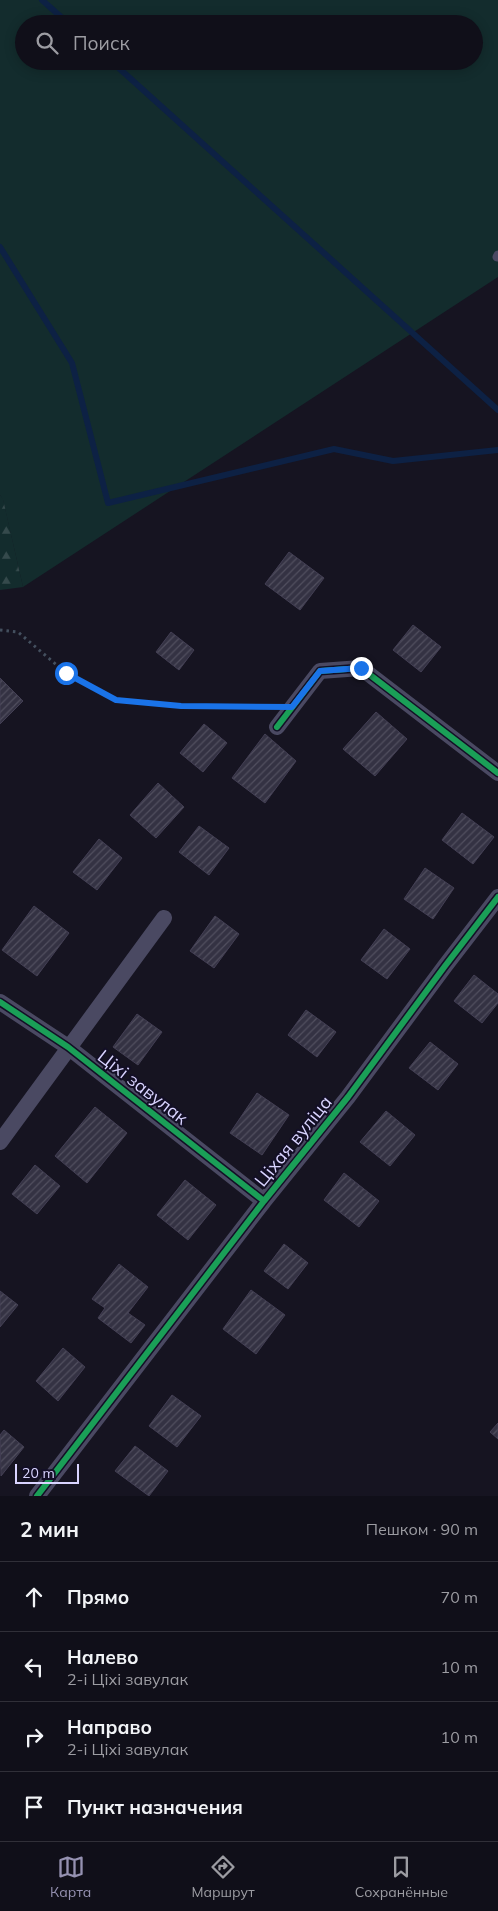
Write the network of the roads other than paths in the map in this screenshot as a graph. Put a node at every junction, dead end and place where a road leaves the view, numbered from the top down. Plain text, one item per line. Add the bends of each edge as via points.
1 (277, 727) dead end
2 (498, 773) edge
3 (498, 898) edge
4 (164, 918) dead end
5 (0, 1002) edge
6 (68, 1047) junction
7 (0, 1142) edge
8 (264, 1201) junction
9 (37, 1496) edge

1 - 2 street via 320,671 361,668
3 - 8 street, Ціхая вуліца via 348,1097
4 - 6 street
5 - 6 street, Ціхі завулак
6 - 7 street
6 - 8 street, Ціхі завулак
8 - 9 street, Ціхая вуліца

